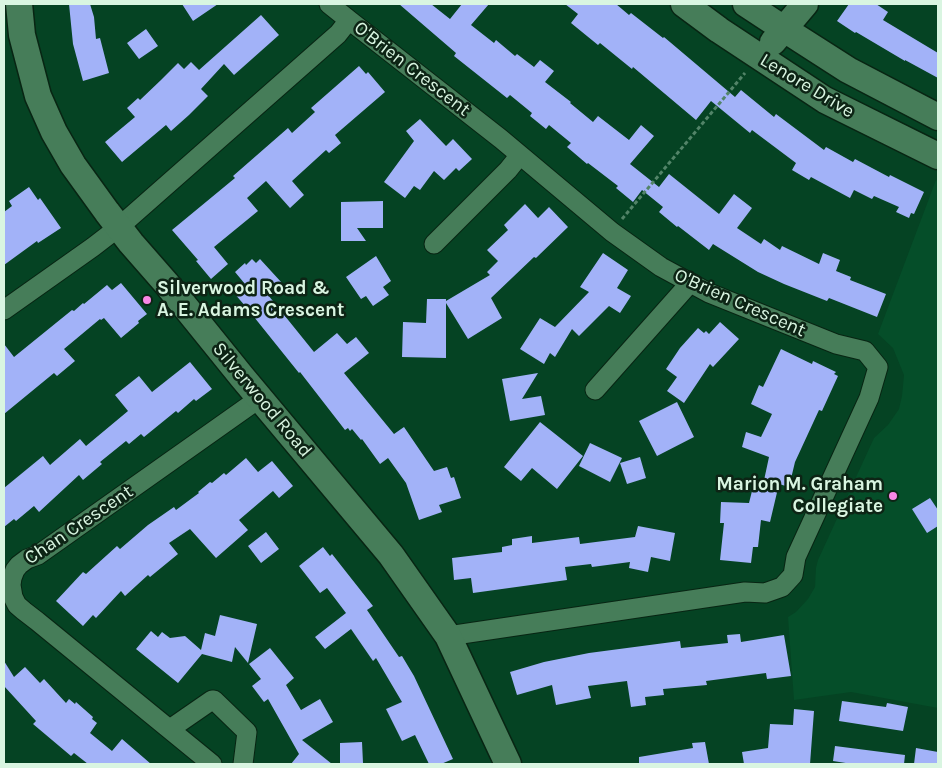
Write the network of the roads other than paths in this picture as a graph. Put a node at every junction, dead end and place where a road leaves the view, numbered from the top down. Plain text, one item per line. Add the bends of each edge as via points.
1 (19, 4) edge
2 (329, 4) edge
3 (684, 4) edge
4 (746, 4) edge
5 (805, 4) edge
6 (349, 20) junction
7 (784, 29) junction
8 (752, 64) junction
9 (938, 117) edge
10 (520, 156) junction
11 (938, 156) edge
12 (119, 227) junction
13 (434, 244) dead end
14 (690, 283) junction
15 (4, 310) edge
16 (595, 390) dead end
17 (260, 398) junction
18 (448, 636) junction
19 (170, 729) junction
20 (212, 764) edge
21 (243, 764) edge
22 (508, 764) edge

1 - 12 street, Silverwood Road via 22,35 38,96 54,132 73,165
2 - 6 street
3 - 8 street, Lenore Drive via 719,30
4 - 7 street, Lenore Drive
5 - 7 street
6 - 10 street, O'Brien Crescent
6 - 12 street, O'Brien Crescent via 338,34
7 - 8 street
7 - 9 street, Lenore Drive via 848,70
8 - 11 street, Lenore Drive
10 - 13 street
10 - 14 street, O'Brien Crescent via 612,232
12 - 15 street, O'Brien Crescent
12 - 17 street, Silverwood Road
14 - 16 street
14 - 18 street, O'Brien Crescent via 836,344 865,351 878,366 869,398 796,557 793,575 782,587 765,593 745,592
17 - 18 street, Silverwood Road via 391,555
17 - 19 street, Chan Crescent via 38,555 27,559 19,565 12,578 11,590 17,605
18 - 22 street, Silverwood Road
19 - 20 street, Chan Crescent
19 - 21 street via 214,700 247,732

